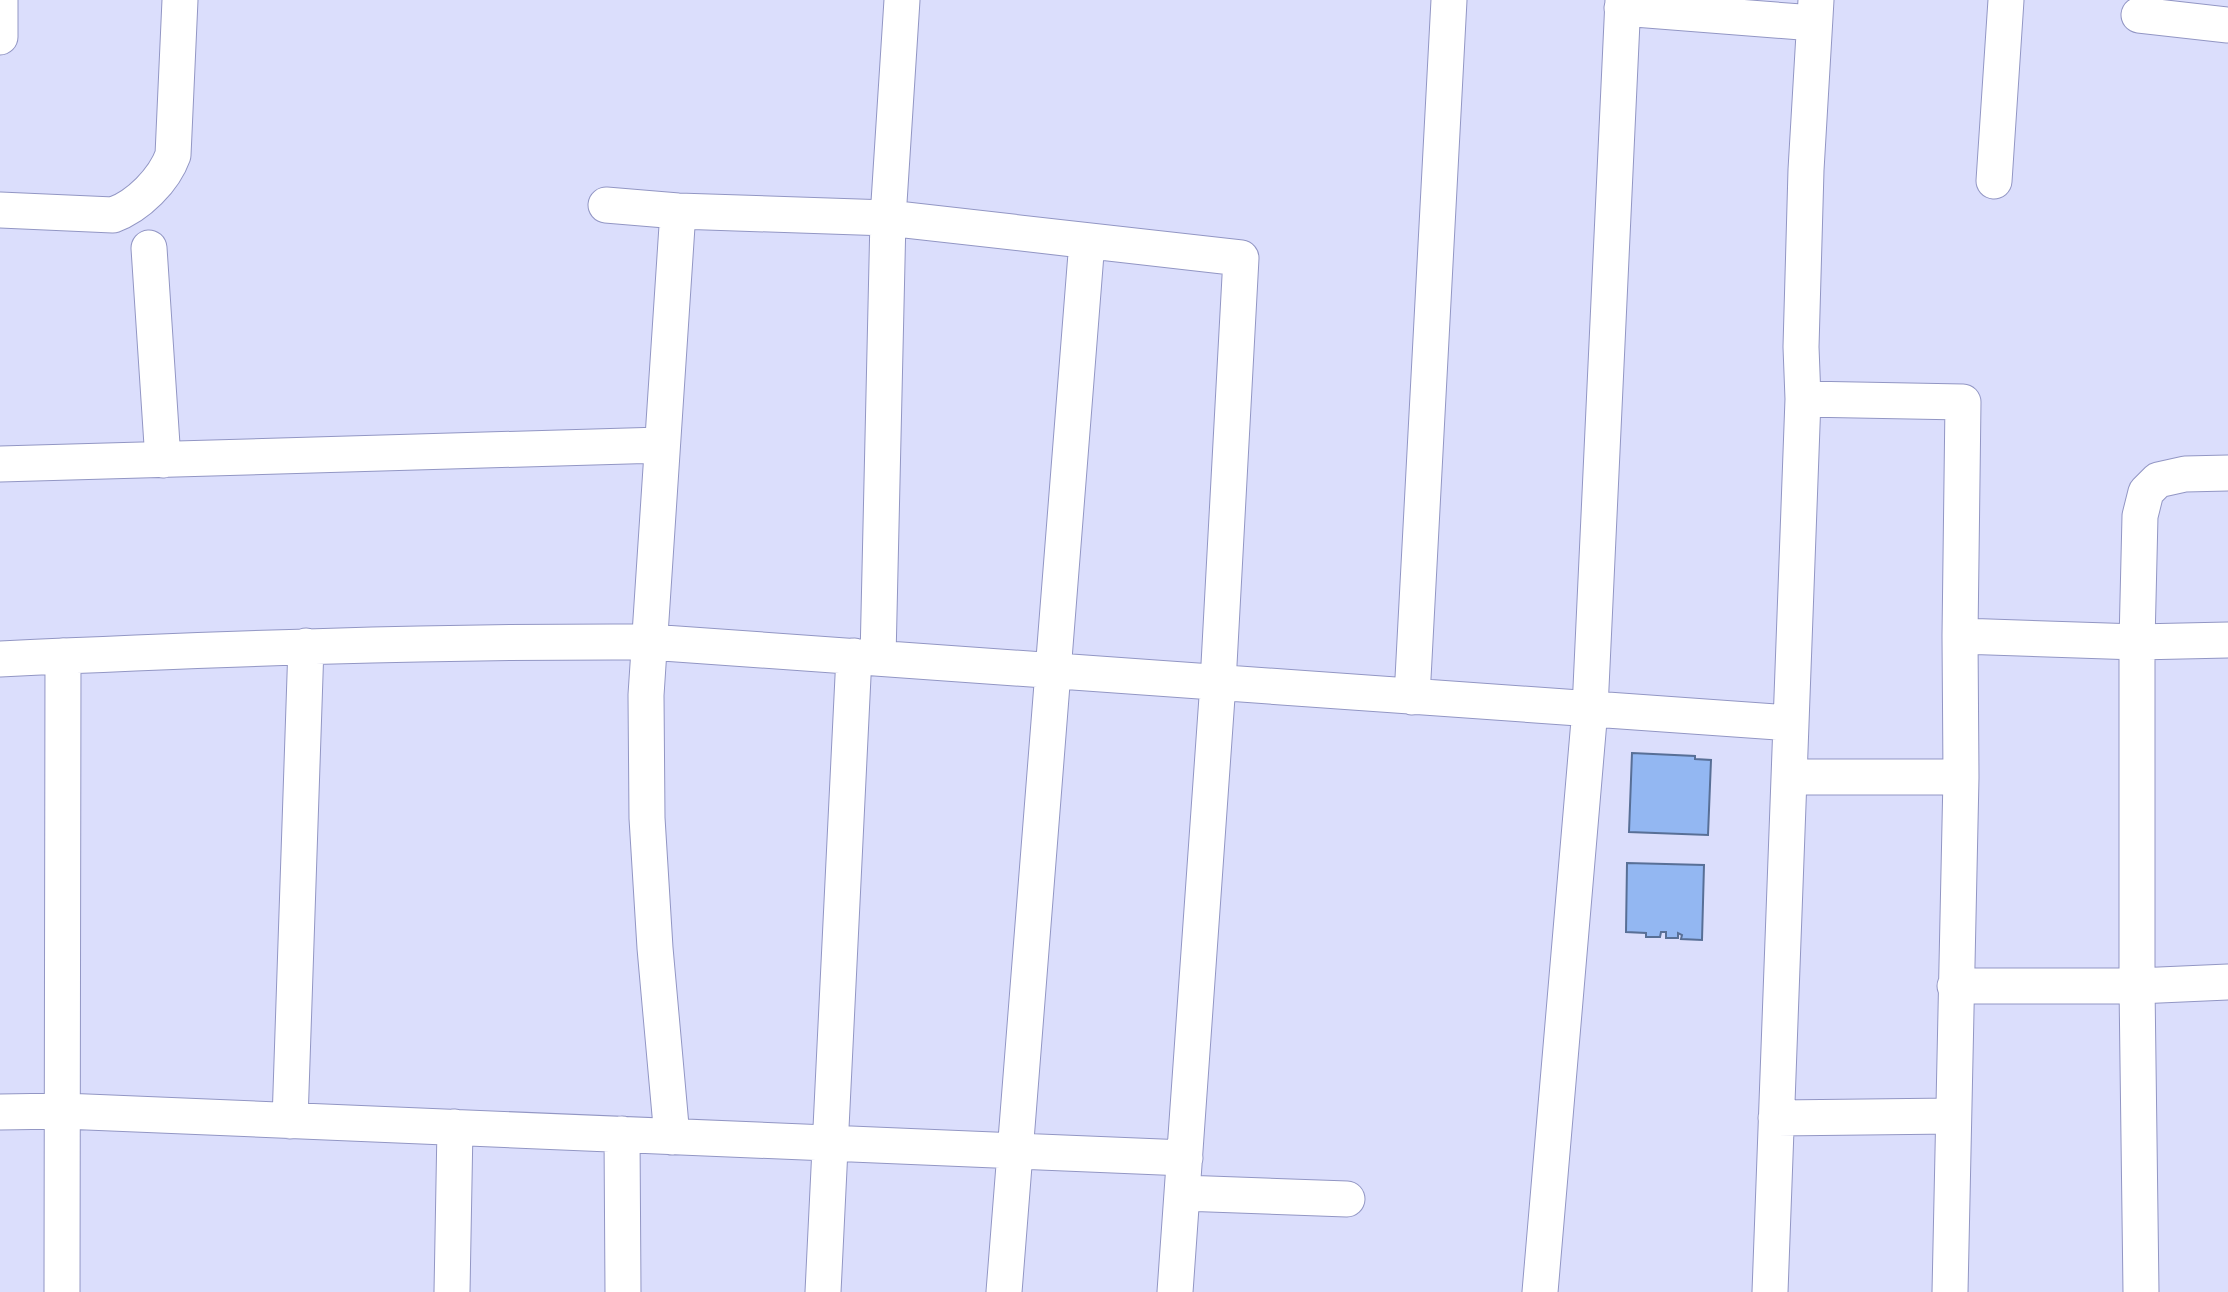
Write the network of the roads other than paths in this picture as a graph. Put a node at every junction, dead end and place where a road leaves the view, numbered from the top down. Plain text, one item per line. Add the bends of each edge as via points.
1 (0, 0) edge
2 (180, 0) edge
3 (1449, 0) edge
4 (2006, 0) edge
5 (1623, 4) edge
6 (902, 8) edge
7 (1815, 12) edge
8 (2139, 15) dead end
9 (2228, 25) edge
10 (0, 37) edge
11 (1994, 181) dead end
12 (606, 205) dead end
13 (0, 209) edge
14 (678, 211) junction
15 (888, 218) junction
16 (1087, 241) junction
17 (149, 248) dead end
18 (1803, 399) junction
19 (662, 445) junction
20 (163, 460) junction
21 (0, 464) edge
22 (2228, 474) edge
23 (1960, 636) junction
24 (2228, 640) edge
25 (649, 642) junction
26 (2137, 642) junction
27 (306, 646) junction
28 (63, 656) junction
29 (866, 657) junction
30 (0, 659) edge
31 (1053, 670) junction
32 (1218, 683) junction
33 (1412, 697) junction
34 (1590, 709) junction
35 (1790, 723) junction
36 (1788, 777) junction
37 (1961, 777) junction
38 (2228, 982) edge
39 (1955, 986) junction
40 (2137, 986) junction
41 (63, 1111) junction
42 (0, 1112) edge
43 (1952, 1116) junction
44 (1776, 1118) junction
45 (290, 1121) junction
46 (456, 1127) junction
47 (622, 1134) junction
48 (672, 1137) junction
49 (831, 1143) junction
50 (1015, 1151) junction
51 (1185, 1158) junction
52 (1182, 1193) junction
53 (1348, 1199) dead end
54 (62, 1292) edge
55 (452, 1292) edge
56 (624, 1292) edge
57 (823, 1292) edge
58 (1004, 1292) edge
59 (1175, 1292) edge
60 (1541, 1292) edge
61 (1770, 1292) edge
62 (1950, 1292) edge
63 (2141, 1292) edge

1 - 10 street
2 - 13 street via 173,155 163,177 124,211 102,215
3 - 33 street
4 - 11 street
5 - 7 street
5 - 34 street
6 - 15 street
7 - 18 street via 1806,170
8 - 9 street
12 - 14 street
14 - 15 street
14 - 19 street
15 - 16 street
15 - 29 street
16 - 31 street
16 - 32 street via 1241,258
17 - 20 street
18 - 23 street via 1963,402
18 - 35 street
19 - 20 street
19 - 25 street
20 - 21 street
22 - 26 street via 2169,476 2146,492 2140,516
23 - 26 street
23 - 37 street
24 - 26 street
25 - 27 street
25 - 29 street
25 - 48 street via 647,818
26 - 40 street
27 - 28 street
27 - 45 street
28 - 30 street
28 - 41 street
29 - 31 street
29 - 49 street
31 - 32 street
31 - 50 street
32 - 33 street
32 - 51 street
33 - 34 street
34 - 35 street
34 - 60 street
35 - 36 street
36 - 37 street
36 - 44 street
37 - 39 street
38 - 40 street
39 - 40 street
39 - 43 street
40 - 63 street
41 - 42 street
41 - 45 street
41 - 54 street
43 - 44 street
43 - 62 street
44 - 61 street
45 - 46 street
46 - 47 street
46 - 55 street
47 - 48 street
47 - 56 street
48 - 49 street
49 - 50 street
49 - 57 street
50 - 51 street
50 - 58 street
51 - 52 street
52 - 53 street
52 - 59 street

